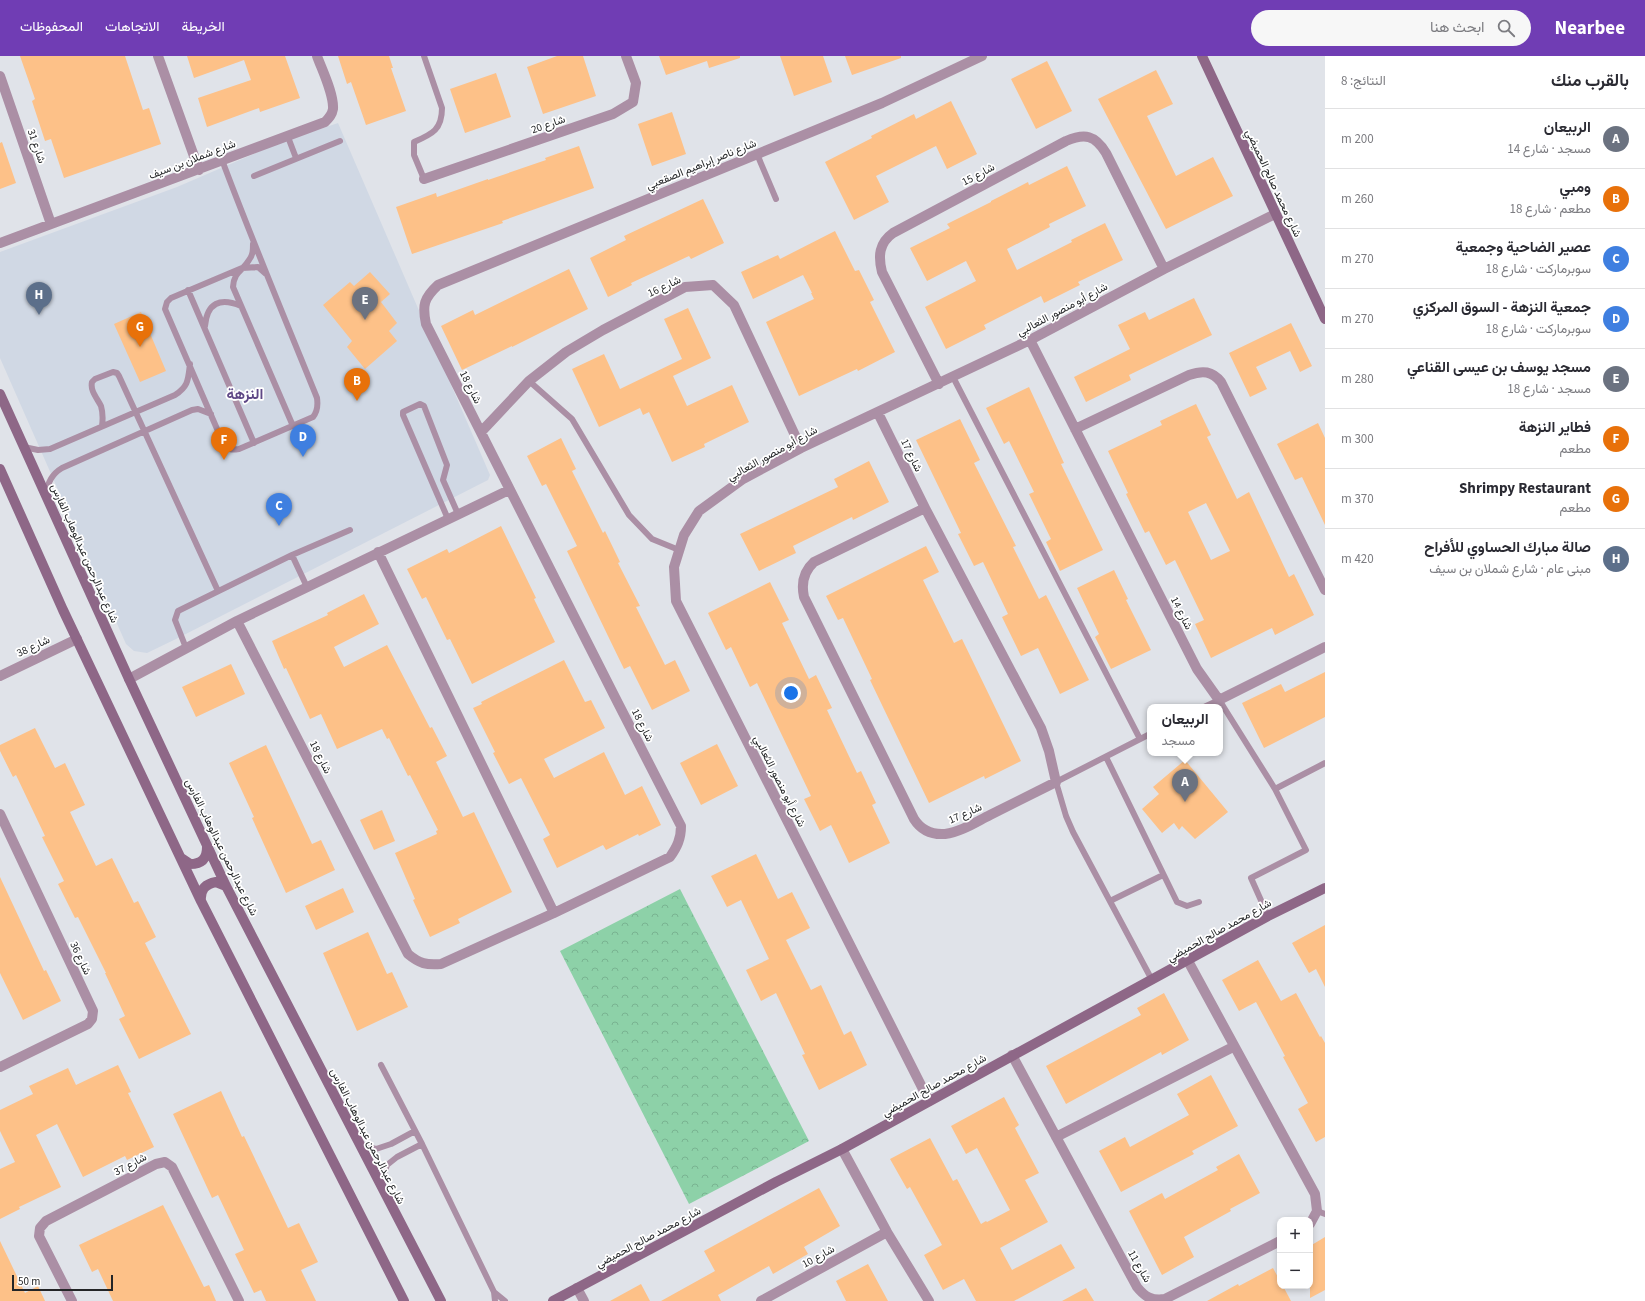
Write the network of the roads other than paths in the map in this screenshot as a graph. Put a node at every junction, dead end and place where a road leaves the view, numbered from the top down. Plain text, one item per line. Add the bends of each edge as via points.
1 (158, 56) edge
2 (317, 56) edge
3 (424, 56) edge
4 (626, 56) edge
5 (982, 56) edge
6 (1202, 56) edge
7 (0, 76) edge
8 (288, 136) junction
9 (340, 141) dead end
10 (757, 154) junction
11 (296, 158) junction
12 (222, 160) junction
13 (199, 170) junction
14 (254, 176) dead end
15 (424, 180) joint
16 (776, 199) dead end
17 (1275, 214) junction
18 (51, 224) junction
19 (0, 243) edge
20 (253, 243) junction
21 (242, 268) junction
22 (1164, 269) junction
23 (266, 274) junction
24 (188, 290) junction
25 (430, 293) joint
26 (241, 306) junction
27 (1325, 319) edge
28 (205, 328) junction
29 (1030, 340) junction
30 (190, 364) junction
31 (952, 377) junction
32 (529, 381) junction
33 (939, 384) junction
34 (0, 394) edge
35 (136, 412) junction
36 (878, 413) junction
37 (211, 414) junction
38 (102, 426) junction
39 (293, 426) junction
40 (1075, 428) junction
41 (144, 431) junction
42 (482, 432) junction
43 (254, 443) junction
44 (24, 447) junction
45 (801, 448) junction
46 (0, 469) edge
47 (443, 480) junction
48 (433, 484) junction
49 (509, 490) junction
50 (46, 495) junction
51 (925, 508) junction
52 (458, 514) junction
53 (448, 519) junction
54 (350, 530) dead end
55 (679, 550) junction
56 (378, 552) junction
57 (292, 555) junction
58 (307, 587) junction
59 (1325, 590) edge
60 (218, 591) junction
61 (237, 621) junction
62 (77, 639) junction
63 (1325, 647) edge
64 (186, 648) junction
65 (0, 676) edge
66 (129, 679) junction
67 (1219, 700) junction
68 (1210, 704) edge
69 (1222, 704) edge
70 (1223, 706) edge
71 (1147, 736) edge
72 (1140, 739) junction
73 (1106, 757) junction
74 (1325, 763) edge
75 (1056, 782) junction
76 (1275, 789) junction
77 (0, 814) edge
78 (207, 847) junction
79 (181, 858) junction
80 (1163, 875) junction
81 (226, 886) junction
82 (1325, 888) edge
83 (201, 901) junction
84 (1110, 901) junction
85 (1198, 902) dead end
86 (554, 913) junction
87 (1268, 916) junction
88 (1188, 961) junction
89 (1152, 980) junction
90 (1233, 1047) junction
91 (1012, 1055) junction
92 (381, 1065) dead end
93 (0, 1067) edge
94 (929, 1101) junction
95 (415, 1131) junction
96 (1056, 1137) junction
97 (422, 1144) junction
98 (360, 1145) junction
99 (842, 1149) junction
100 (380, 1185) junction
101 (1321, 1213) edge
102 (1313, 1221) edge
103 (887, 1232) junction
104 (1277, 1243) edge
105 (577, 1288) junction
106 (494, 1292) junction
107 (1148, 1300) edge
108 (72, 1301) edge
109 (239, 1301) edge
110 (404, 1301) edge
111 (441, 1301) edge
112 (495, 1301) edge
113 (505, 1301) edge
114 (553, 1301) edge
115 (584, 1301) edge
116 (761, 1301) edge
117 (929, 1301) edge

1 - 13 street
2 - 8 street, شارع شملان بن سيف via 333,109 325,122
3 - 15 lane via 442,108 442,117 436,130 414,142 414,155
4 - 15 street, شارع 20 via 636,83 633,102 613,114
5 - 10 street, شارع ناصر إبراهيم الصقعبي via 910,91
6 - 17 street, شارع محمد صالح الحميضي
7 - 18 street, شارع 31
8 - 11 lane
8 - 12 street, شارع شملان بن سيف
9 - 11 lane
10 - 16 lane
10 - 25 street, شارع ناصر إبراهيم الصقعبي via 438,285
11 - 14 lane
12 - 13 street, شارع شملان بن سيف
12 - 20 lane
13 - 18 street, شارع شملان بن سيف
17 - 22 street, شارع أبو منصور الثعالبي
17 - 27 street, شارع محمد صالح الحميضي
18 - 19 street, شارع شملان بن سيف
20 - 21 lane via 250,260
20 - 23 lane
21 - 23 lane via 258,267
21 - 24 lane
21 - 26 lane via 236,273 233,281
22 - 29 street, شارع أبو منصور الثعالبي
22 - 33 street, شارع 15 via 1100,144 1088,136 1066,141 893,233 883,242 880,254 882,272
23 - 39 lane via 317,398 317,410 313,417
24 - 28 lane
24 - 30 lane via 171,298 165,309
25 - 42 street, شارع 18 via 423,310 426,324
26 - 28 lane via 226,301 214,304 208,312
26 - 39 lane
28 - 43 lane
29 - 31 street, شارع أبو منصور الثعالبي
29 - 40 street, شارع 14
30 - 35 lane via 183,390
30 - 37 lane
31 - 33 street, شارع أبو منصور الثعالبي
31 - 72 lane
32 - 42 street, شارع 16
32 - 45 street, شارع 16 via 566,352 685,287 713,285 734,305
32 - 55 lane via 572,419 629,515 652,539
33 - 36 street, شارع أبو منصور الثعالبي
34 - 44 street, شارع عبدالرحمن عبدالوهاب الفارس
35 - 38 lane
35 - 38 lane via 117,372 109,372 95,379 91,385 101,407
35 - 41 lane
36 - 45 street, شارع أبو منصور الثعالبي
36 - 51 street, شارع 17
37 - 41 lane via 198,409 192,410
37 - 43 lane via 228,449 239,449
38 - 44 lane via 50,449
39 - 43 lane
40 - 59 street via 1189,375 1203,372 1213,374 1221,382
40 - 67 street, شارع 14 via 1197,669
41 - 50 lane via 62,468 52,476
41 - 60 lane
42 - 49 street, شارع 18
44 - 50 street, شارع عبدالرحمن عبدالوهاب الفارس
45 - 55 street, شارع أبو منصور الثعالبي via 743,479 699,511 684,534
46 - 62 street
47 - 48 lane
47 - 48 lane via 447,465 424,406 420,404 405,409 403,415
47 - 52 lane
48 - 53 lane
49 - 52 street
49 - 86 street, شارع 18 via 681,826 681,836 670,857
50 - 66 street, شارع عبدالرحمن عبدالوهاب الفارس
51 - 75 street, شارع 17 via 1041,728 1050,752
51 - 75 street, شارع 17 via 814,562 804,577 804,597 918,826 932,833 954,832
52 - 53 street
53 - 56 street
54 - 57 lane
55 - 94 street, شارع أبو منصور الثعالبي via 674,567 676,601
56 - 58 street
56 - 86 street
57 - 58 lane
57 - 60 lane
58 - 61 street
60 - 64 lane via 176,613 176,623
61 - 64 street
61 - 86 street, شارع 18 via 408,954 418,962 429,965 441,964
62 - 65 street, شارع 38
62 - 79 street
63 - 67 street
64 - 66 street
66 - 78 street, شارع عبدالرحمن عبدالوهاب الفارس
67 - 68 lane
67 - 69 lane
70 - 76 lane
71 - 72 lane
72 - 73 lane
73 - 75 lane
73 - 80 lane
74 - 76 lane
75 - 84 lane via 1073,832
76 - 87 lane via 1306,850 1251,878
77 - 93 street, شارع 36 via 93,1011 88,1024
78 - 79 street via 205,858 196,864 185,862
78 - 81 street, شارع عبدالرحمن عبدالوهاب الفارس
79 - 83 street
80 - 84 lane
80 - 85 lane via 1180,904 1187,906
81 - 83 street via 216,882 206,886
81 - 98 street, شارع عبدالرحمن عبدالوهاب الفارس
82 - 87 street, شارع محمد صالح الحميضي
83 - 110 street
84 - 89 lane
87 - 88 street, شارع محمد صالح الحميضي
88 - 89 street, شارع محمد صالح الحميضي
88 - 90 street
89 - 91 street, شارع محمد صالح الحميضي
90 - 96 street
90 - 101 street via 1315,1194
91 - 94 street, شارع محمد صالح الحميضي
91 - 96 street, شارع 11
92 - 95 lane
94 - 99 street, شارع محمد صالح الحميضي
95 - 97 lane
95 - 98 lane via 376,1149
96 - 107 street, شارع 11 via 1137,1287
97 - 100 lane via 387,1165
97 - 106 lane
98 - 100 street, شارع عبدالرحمن عبدالوهاب الفارس
99 - 103 street
99 - 105 street, شارع محمد صالح الحميضي
100 - 111 street, شارع عبدالرحمن عبدالوهاب الفارس
101 - 102 street
103 - 116 street, شارع 10
103 - 117 street
104 - 107 street, شارع 11 via 1170,1298
105 - 114 street, شارع محمد صالح الحميضي
105 - 115 street
106 - 112 lane
106 - 113 lane
108 - 109 street, شارع 37 via 39,1236 40,1228 46,1221 156,1164 165,1162 172,1167

